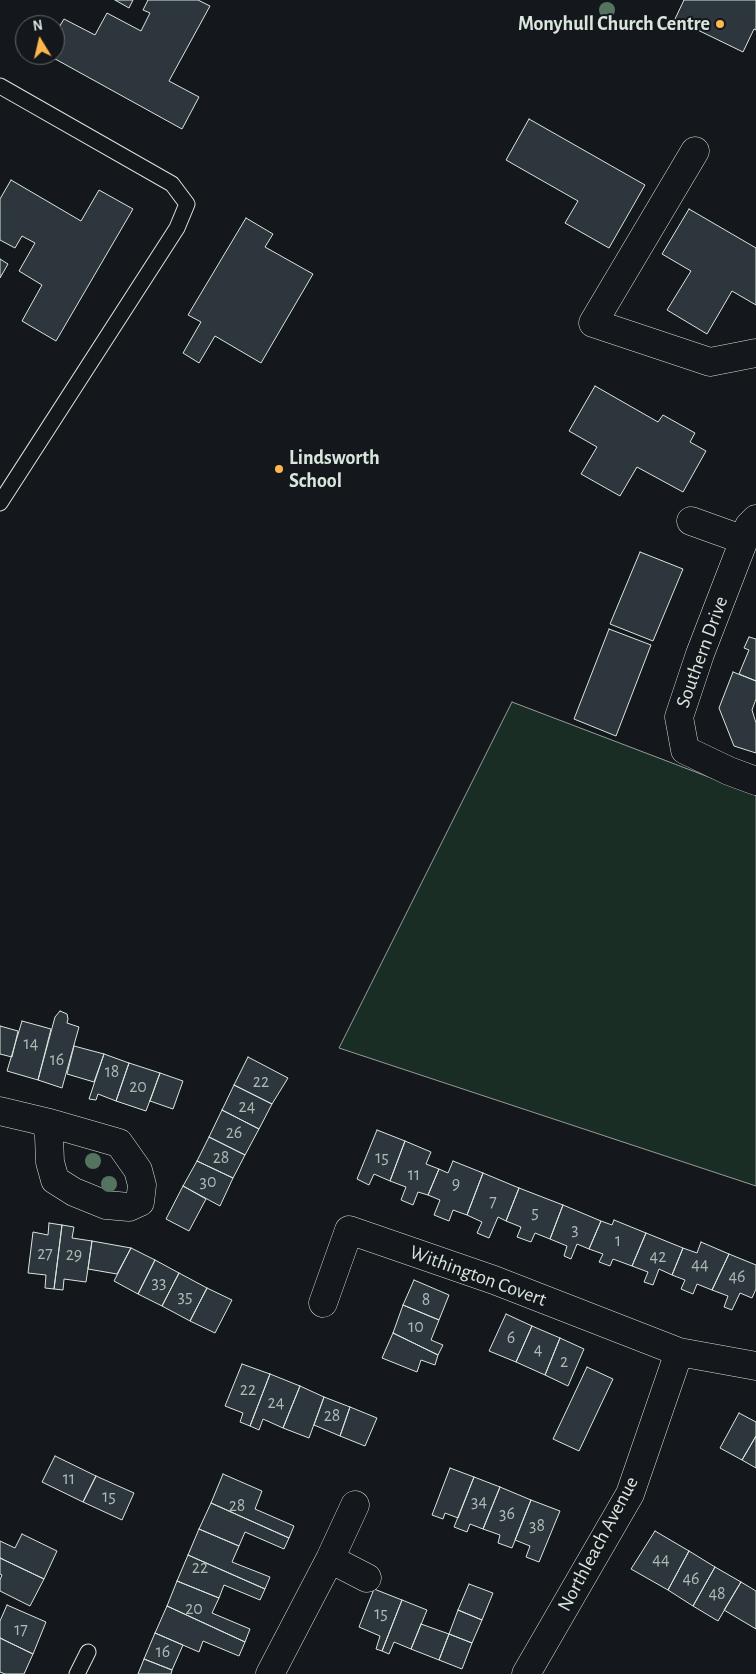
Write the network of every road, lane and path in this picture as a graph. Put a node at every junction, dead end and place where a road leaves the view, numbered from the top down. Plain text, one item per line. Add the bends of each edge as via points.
1 (0, 86) edge
2 (695, 151) dead end
3 (756, 353) edge
4 (0, 503) edge
5 (691, 521) dead end
6 (750, 530) edge
7 (756, 781) edge
8 (0, 1111) edge
9 (46, 1122) junction
10 (323, 1303) dead end
11 (679, 1352) junction
12 (756, 1366) edge
13 (355, 1505) dead end
14 (330, 1559) junction
15 (367, 1578) dead end
16 (88, 1652) dead end
17 (77, 1674) edge
18 (270, 1674) edge
19 (526, 1674) edge

1 - 4 lane via 172,184 188,204 177,228
2 - 3 street via 593,323 710,362
5 - 6 street, Southern Drive
6 - 7 street, Southern Drive via 700,654 679,717 685,750
8 - 9 street
9 - 9 street via 119,1143 138,1170 142,1185 140,1202 129,1207 106,1205 55,1180
10 - 11 street, Withington Covert via 349,1230 494,1280
11 - 12 street
11 - 19 street, Northleach Avenue via 630,1494
13 - 14 street
14 - 15 street
14 - 18 street
16 - 17 lane

